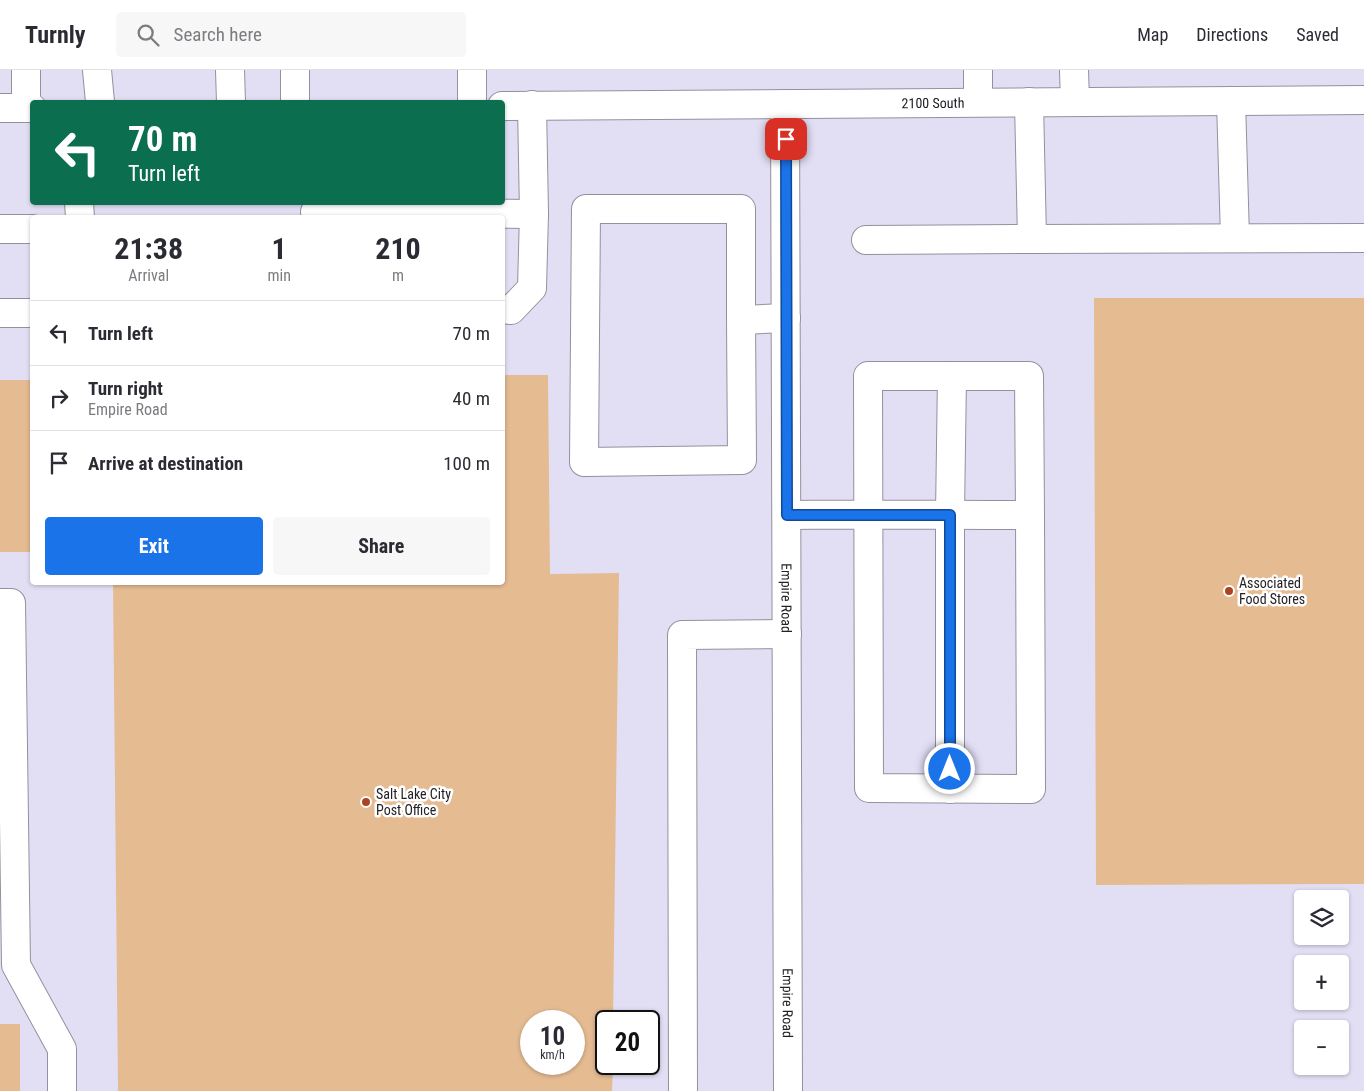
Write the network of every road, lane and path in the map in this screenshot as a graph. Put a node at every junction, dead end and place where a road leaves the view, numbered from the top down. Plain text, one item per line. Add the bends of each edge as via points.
1 (26, 70) edge
2 (97, 70) edge
3 (230, 70) edge
4 (295, 70) edge
5 (472, 70) edge
6 (978, 70) edge
7 (1074, 70) edge
8 (100, 100) edge
9 (232, 100) edge
10 (295, 100) edge
11 (472, 100) edge
12 (1364, 100) edge
13 (1231, 101) junction
14 (978, 102) junction
15 (1028, 102) junction
16 (1075, 102) junction
17 (785, 104) junction
18 (532, 105) junction
19 (505, 106) edge
20 (20, 108) edge
21 (315, 211) edge
22 (534, 214) junction
23 (0, 229) edge
24 (30, 229) edge
25 (1234, 238) junction
26 (1364, 238) edge
27 (1032, 239) junction
28 (866, 240) dead end
29 (505, 309) edge
30 (0, 313) edge
31 (30, 313) edge
32 (786, 318) junction
33 (741, 320) junction
34 (952, 376) junction
35 (787, 515) junction
36 (869, 515) junction
37 (950, 515) junction
38 (1030, 515) junction
39 (0, 603) edge
40 (787, 634) junction
41 (950, 789) junction
42 (62, 1091) edge
43 (683, 1091) edge
44 (788, 1091) edge

1 - 20 street
2 - 8 street
3 - 9 street
4 - 10 street
5 - 11 street
6 - 14 street
7 - 16 street
12 - 13 street, 2100 South
13 - 16 street, 2100 South
13 - 25 street
14 - 15 street, 2100 South
14 - 17 street, 2100 South
15 - 16 street, 2100 South
15 - 27 street
17 - 18 street, 2100 South
17 - 32 street, Empire Road
18 - 19 street, 2100 South
18 - 22 street
21 - 22 street
22 - 29 street via 532,288 511,310
23 - 24 street
25 - 26 street
25 - 27 street
27 - 28 street
30 - 31 street
32 - 33 street
32 - 35 street, Empire Road
33 - 33 street via 742,460 584,462 586,209 741,209
34 - 36 street via 868,376
34 - 37 street
34 - 38 street via 1029,376
35 - 36 street
35 - 40 street, Empire Road
36 - 37 street
36 - 41 street via 869,788
37 - 38 street
37 - 41 street
38 - 41 street via 1032,789
39 - 42 street via 11,603 16,965 62,1049
40 - 43 street via 682,635
40 - 44 street, Empire Road

